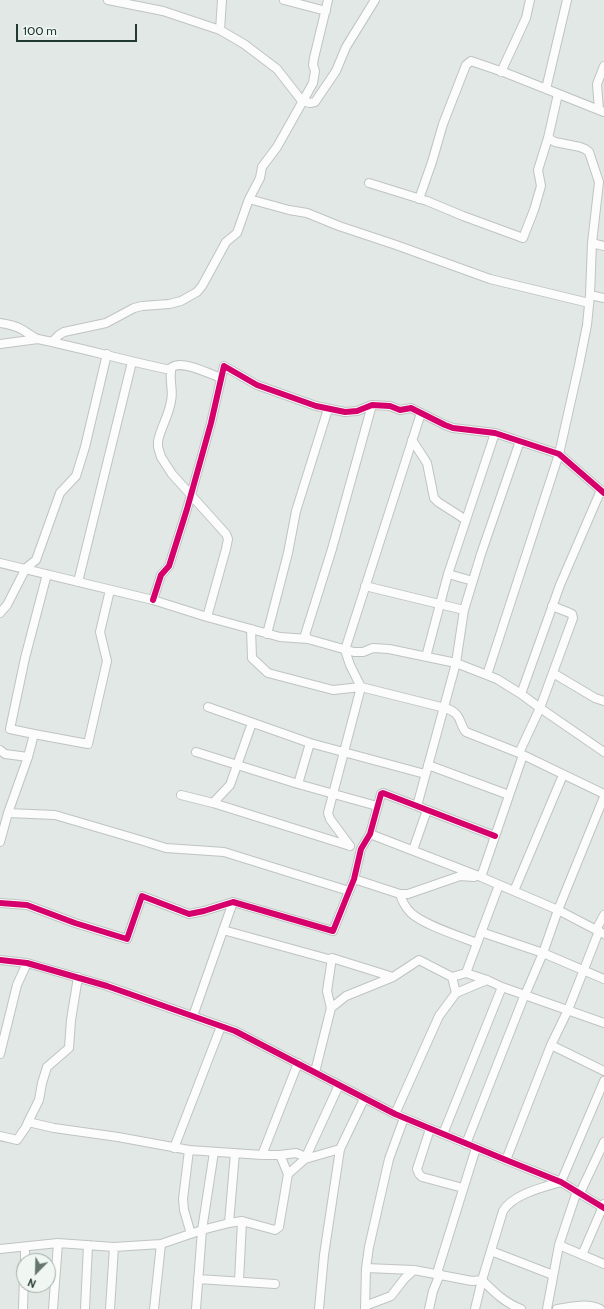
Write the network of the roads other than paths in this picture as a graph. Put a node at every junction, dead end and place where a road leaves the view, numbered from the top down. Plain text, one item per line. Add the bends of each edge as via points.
1 (108, 0) edge
2 (222, 0) edge
3 (284, 0) edge
4 (328, 0) edge
5 (375, 0) edge
6 (530, 0) edge
7 (567, 0) edge
8 (326, 11) junction
9 (220, 30) junction
10 (604, 66) edge
11 (501, 72) junction
12 (546, 89) junction
13 (558, 94) junction
14 (302, 101) junction
15 (601, 111) edge
16 (548, 138) junction
17 (370, 183) dead end
18 (601, 183) edge
19 (249, 199) junction
20 (419, 199) junction
21 (592, 243) junction
22 (604, 246) edge
23 (589, 298) junction
24 (604, 298) edge
25 (0, 323) edge
26 (38, 340) junction
27 (52, 342) junction
28 (0, 344) edge
29 (107, 354) junction
30 (132, 362) junction
31 (171, 370) junction
32 (221, 378) junction
33 (372, 405) junction
34 (328, 409) junction
35 (421, 413) junction
36 (495, 434) junction
37 (412, 440) junction
38 (520, 442) junction
39 (559, 454) junction
40 (602, 492) edge
41 (191, 494) junction
42 (466, 520) junction
43 (0, 562) edge
44 (26, 568) junction
45 (47, 574) junction
46 (448, 574) junction
47 (473, 581) junction
48 (78, 582) junction
49 (365, 586) junction
50 (110, 590) junction
51 (153, 600) junction
52 (440, 605) junction
53 (552, 606) junction
54 (4, 608) edge
55 (464, 610) junction
56 (0, 613) edge
57 (207, 618) junction
58 (251, 630) junction
59 (267, 634) junction
60 (308, 639) junction
61 (345, 650) junction
62 (426, 657) junction
63 (456, 663) junction
64 (553, 673) junction
65 (487, 676) junction
66 (361, 687) junction
67 (522, 694) junction
68 (604, 702) edge
69 (208, 707) dead end
70 (445, 708) junction
71 (540, 708) junction
72 (252, 724) junction
73 (34, 734) junction
74 (310, 743) junction
75 (0, 750) edge
76 (196, 752) dead end
77 (345, 752) junction
78 (604, 752) edge
79 (521, 754) junction
80 (28, 757) junction
81 (237, 765) junction
82 (428, 765) junction
83 (426, 774) junction
84 (563, 774) junction
85 (298, 784) junction
86 (333, 794) junction
87 (604, 794) edge
88 (181, 795) dead end
89 (509, 795) junction
90 (604, 797) edge
91 (214, 803) junction
92 (377, 806) junction
93 (417, 806) junction
94 (427, 810) junction
95 (8, 813) junction
96 (370, 834) junction
97 (495, 836) junction
98 (0, 842) edge
99 (350, 846) junction
100 (361, 849) junction
101 (412, 850) junction
102 (481, 877) junction
103 (354, 879) junction
104 (499, 885) junction
105 (349, 891) junction
106 (514, 891) junction
107 (400, 894) junction
108 (233, 902) junction
109 (0, 903) edge
110 (558, 910) junction
111 (604, 915) edge
112 (223, 930) junction
113 (481, 932) junction
114 (599, 932) edge
115 (477, 943) junction
116 (543, 953) junction
117 (0, 960) edge
118 (332, 960) junction
119 (27, 963) junction
120 (584, 970) junction
121 (466, 973) junction
122 (78, 977) junction
123 (393, 977) junction
124 (452, 977) junction
125 (604, 979) edge
126 (487, 980) junction
127 (502, 987) junction
128 (456, 993) junction
129 (525, 995) junction
130 (331, 1008) junction
131 (568, 1010) junction
132 (193, 1016) junction
133 (604, 1023) edge
134 (220, 1029) dead end
135 (552, 1045) junction
136 (0, 1054) edge
137 (298, 1063) junction
138 (604, 1071) edge
139 (315, 1072) junction
140 (604, 1081) edge
141 (339, 1085) junction
142 (364, 1099) junction
143 (395, 1114) junction
144 (404, 1118) junction
145 (28, 1122) junction
146 (430, 1129) junction
147 (443, 1134) junction
148 (0, 1136) edge
149 (604, 1142) edge
150 (466, 1144) junction
151 (174, 1148) junction
152 (476, 1148) junction
153 (340, 1149) junction
154 (189, 1150) junction
155 (214, 1152) junction
156 (236, 1154) junction
157 (262, 1155) junction
158 (280, 1155) junction
159 (305, 1159) junction
160 (506, 1160) junction
161 (288, 1174) junction
162 (562, 1182) junction
163 (463, 1188) junction
164 (578, 1192) junction
165 (604, 1206) edge
166 (242, 1222) junction
167 (228, 1223) junction
168 (202, 1230) junction
169 (192, 1234) junction
170 (58, 1243) junction
171 (161, 1244) junction
172 (88, 1245) junction
173 (559, 1245) junction
174 (25, 1247) junction
175 (114, 1247) junction
176 (0, 1249) edge
177 (491, 1251) junction
178 (25, 1253) edge
179 (582, 1255) junction
180 (604, 1264) edge
181 (366, 1268) junction
182 (414, 1270) junction
183 (438, 1274) junction
184 (553, 1274) junction
185 (198, 1278) junction
186 (482, 1280) junction
187 (239, 1281) junction
188 (276, 1284) dead end
189 (23, 1293) edge
190 (365, 1307) edge
191 (598, 1308) edge
192 (23, 1309) edge
193 (53, 1309) edge
194 (85, 1309) edge
195 (110, 1309) edge
196 (154, 1309) edge
197 (196, 1309) edge
198 (319, 1309) edge
199 (429, 1309) edge
200 (475, 1309) edge
201 (521, 1309) edge
202 (547, 1309) edge
203 (557, 1309) edge

1 - 9 street via 180,16
2 - 9 street
3 - 8 street
4 - 8 street
5 - 14 street via 346,47 336,71 315,102
6 - 11 street via 526,18
7 - 12 street
8 - 14 street via 314,58 314,77 310,90
9 - 14 street via 250,48 277,69
10 - 15 street via 597,84
11 - 12 street
11 - 20 street via 471,61 466,65 443,124
12 - 13 street
13 - 15 street
13 - 16 street
14 - 19 street via 277,147 262,167 260,178
16 - 18 street via 589,152
16 - 20 street via 538,170 541,186 523,238
17 - 20 street
18 - 21 street
19 - 23 street via 307,213 490,279
19 - 27 street via 237,233 226,242 197,292 181,301 134,308 106,323 64,332
21 - 22 street
21 - 23 street
23 - 24 street
23 - 39 street via 580,365
25 - 26 street via 12,325
26 - 27 street
26 - 28 street
27 - 29 street
29 - 30 street
29 - 44 street via 76,476 60,493 36,560
30 - 31 street
30 - 48 street
31 - 32 street via 177,364 184,365
31 - 41 street via 171,403 159,435 158,447 172,474
32 - 34 street via 224,366 257,385
32 - 41 street
33 - 34 street via 357,411
33 - 35 street via 390,406 400,410 411,408
33 - 60 street via 332,549 305,634
34 - 59 street via 296,511
35 - 36 street via 453,428
35 - 37 street
36 - 38 street
36 - 42 street
37 - 42 street via 427,463 434,498
37 - 49 street
38 - 39 street
38 - 47 street
39 - 40 street
39 - 65 street
40 - 53 street
41 - 51 street via 169,566 161,575
41 - 57 street via 228,539
42 - 46 street
43 - 44 street
44 - 45 street
44 - 54 street
45 - 48 street
45 - 73 street via 10,729
46 - 47 street
46 - 52 street
47 - 55 street
48 - 50 street
49 - 52 street
49 - 61 street
50 - 51 street
50 - 73 street via 100,632 107,661 88,744
51 - 57 street
52 - 55 street
52 - 62 street
53 - 64 street via 570,613 573,618
53 - 67 street
54 - 56 street
55 - 63 street
57 - 58 street
58 - 59 street
58 - 66 street via 252,658 268,673 333,690
59 - 60 street
60 - 61 street
61 - 62 street via 359,652 373,648 389,649
61 - 66 street
62 - 63 street
63 - 65 street
63 - 70 street
64 - 68 street
64 - 71 street
65 - 67 street
66 - 70 street
66 - 77 street
67 - 71 street
69 - 72 street
70 - 79 street via 457,715 466,732
70 - 82 street
71 - 78 street
71 - 79 street
72 - 74 street
72 - 81 street
73 - 80 street
74 - 77 street
74 - 85 street
75 - 80 street via 5,754
76 - 81 street
77 - 83 street
77 - 86 street
79 - 84 street
79 - 89 street
80 - 95 street
81 - 85 street
81 - 91 street via 230,785
82 - 83 street
82 - 89 street
83 - 93 street
84 - 87 street
84 - 106 street
85 - 86 street
86 - 92 street
86 - 99 street via 328,816
88 - 91 street
89 - 97 street
90 - 110 street
91 - 99 street
92 - 93 street via 383,793
92 - 96 street
93 - 94 street
94 - 97 street
94 - 101 street
95 - 98 street
95 - 105 street via 55,815 166,848 224,852
96 - 100 street
96 - 101 street
97 - 102 street
99 - 100 street
100 - 103 street
101 - 102 street
102 - 104 street
102 - 107 street via 460,876 408,894
103 - 105 street
103 - 107 street
104 - 106 street
104 - 113 street
105 - 108 street via 333,931
106 - 110 street
107 - 115 street via 406,907 420,920
108 - 109 street via 189,914 142,896 127,939 27,905
108 - 112 street
110 - 114 street
110 - 116 street
111 - 114 street
112 - 118 street
112 - 132 street
113 - 115 street
113 - 116 street
114 - 120 street
115 - 121 street
116 - 120 street
116 - 129 street
117 - 119 street
118 - 123 street
118 - 130 street via 327,991
119 - 122 street
119 - 136 street via 17,985
120 - 125 street
120 - 131 street
121 - 124 street
121 - 126 street
122 - 132 street
122 - 145 street via 69,1048 47,1067 38,1100
123 - 124 street via 419,960
123 - 130 street via 346,996
124 - 128 street
126 - 127 street
126 - 128 street
127 - 129 street
127 - 147 street
128 - 143 street via 439,1016
129 - 131 street
129 - 150 street
130 - 139 street
131 - 133 street
131 - 135 street
132 - 137 street via 235,1031
134 - 151 street
135 - 138 street
135 - 160 street
137 - 139 street
137 - 157 street
139 - 141 street
140 - 162 street
141 - 142 street
141 - 159 street
142 - 143 street
142 - 153 street
143 - 144 street
144 - 146 street
144 - 181 street via 389,1159
145 - 148 street via 17,1140
145 - 151 street
146 - 147 street
146 - 163 street via 417,1169 419,1174
147 - 150 street
149 - 164 street
150 - 152 street
151 - 154 street
152 - 160 street
152 - 163 street
153 - 159 street
153 - 198 street via 324,1255
154 - 155 street
154 - 169 street via 183,1199
155 - 156 street
155 - 168 street
156 - 157 street
156 - 167 street
157 - 158 street
158 - 159 street via 296,1153
158 - 161 street
159 - 161 street
160 - 162 street
161 - 166 street via 279,1227 275,1230
162 - 164 street
162 - 177 street via 529,1192 506,1207
163 - 183 street
164 - 165 street
164 - 173 street
165 - 179 street
166 - 167 street
166 - 187 street
167 - 168 street
168 - 169 street
168 - 185 street
169 - 171 street
170 - 172 street
170 - 174 street
170 - 193 street
171 - 175 street
171 - 196 street
172 - 175 street
172 - 194 street
173 - 179 street
173 - 184 street
174 - 176 street
174 - 178 street
175 - 195 street
177 - 184 street
177 - 186 street
179 - 180 street
181 - 182 street
181 - 190 street
182 - 183 street
182 - 190 street via 391,1296
183 - 186 street via 472,1281
183 - 199 street
184 - 202 street
185 - 187 street
185 - 197 street
186 - 200 street
186 - 201 street via 502,1299
187 - 188 street
189 - 192 street
191 - 203 street via 585,1305

